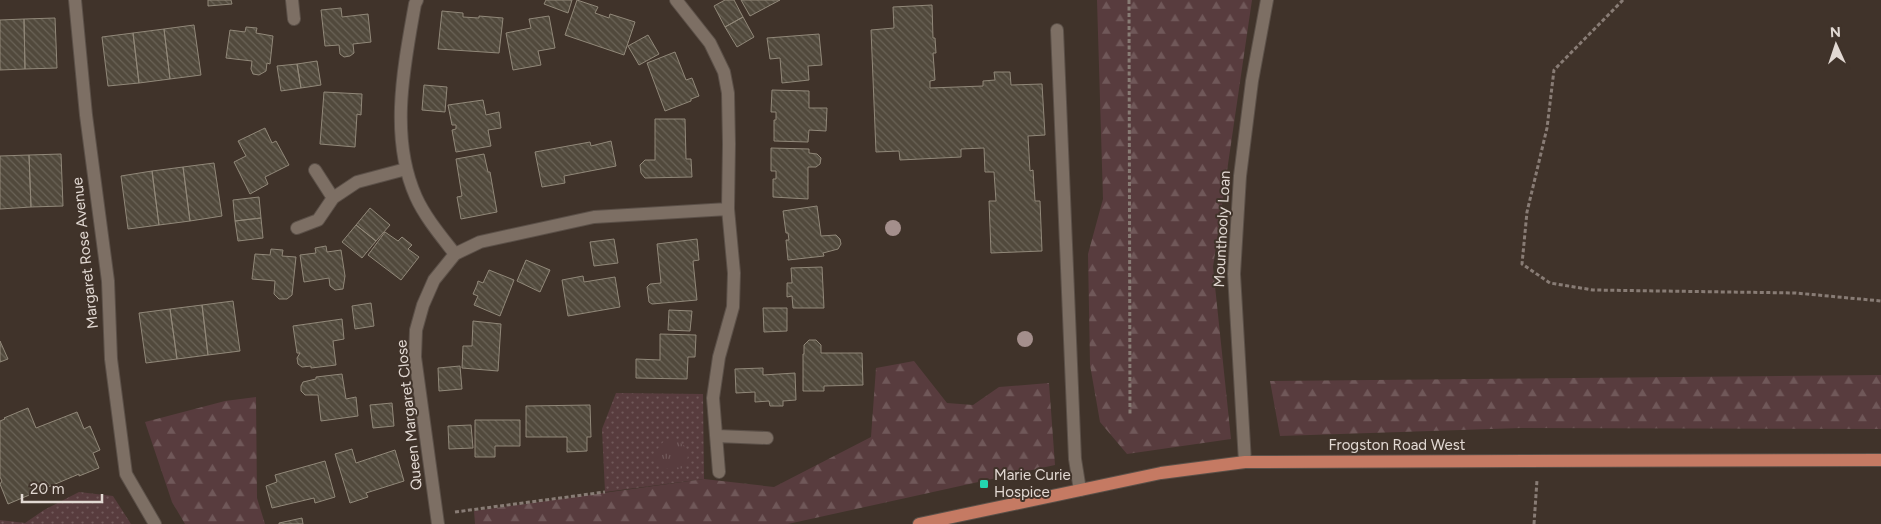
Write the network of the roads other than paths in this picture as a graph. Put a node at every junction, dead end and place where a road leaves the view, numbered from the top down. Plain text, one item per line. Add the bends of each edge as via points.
1 (75, 0) edge
2 (292, 0) edge
3 (676, 0) edge
4 (1267, 0) edge
5 (412, 1) edge
6 (294, 19) dead end
7 (1057, 30) dead end
8 (406, 169) junction
9 (315, 170) dead end
10 (333, 198) junction
11 (728, 209) junction
12 (297, 228) dead end
13 (455, 254) junction
14 (717, 436) junction
15 (767, 438) dead end
16 (1881, 460) edge
17 (1245, 462) junction
18 (718, 472) dead end
19 (1080, 490) junction
20 (438, 519) edge
21 (155, 524) edge
22 (919, 524) edge

1 - 21 street, Margaret Rose Avenue via 108,281 111,359 126,474
2 - 6 street
3 - 11 street via 710,43 724,72 728,93
4 - 17 street, Mounthooly Loan via 1242,157 1234,274
5 - 8 street via 400,129
7 - 19 street via 1074,459
8 - 10 street via 357,182
8 - 13 street via 416,198
9 - 10 street
10 - 12 street via 318,220
11 - 13 street, Queen Margaret Close via 594,217 480,242
11 - 14 street via 734,273 733,306 719,357 713,398
13 - 20 street, Queen Margaret Close via 434,280 422,305 416,330 416,357
14 - 15 street
14 - 18 street
16 - 17 main road, Frogston Road West
17 - 19 main road, Frogston Road West via 1161,473
19 - 22 main road, Frogston Road West

